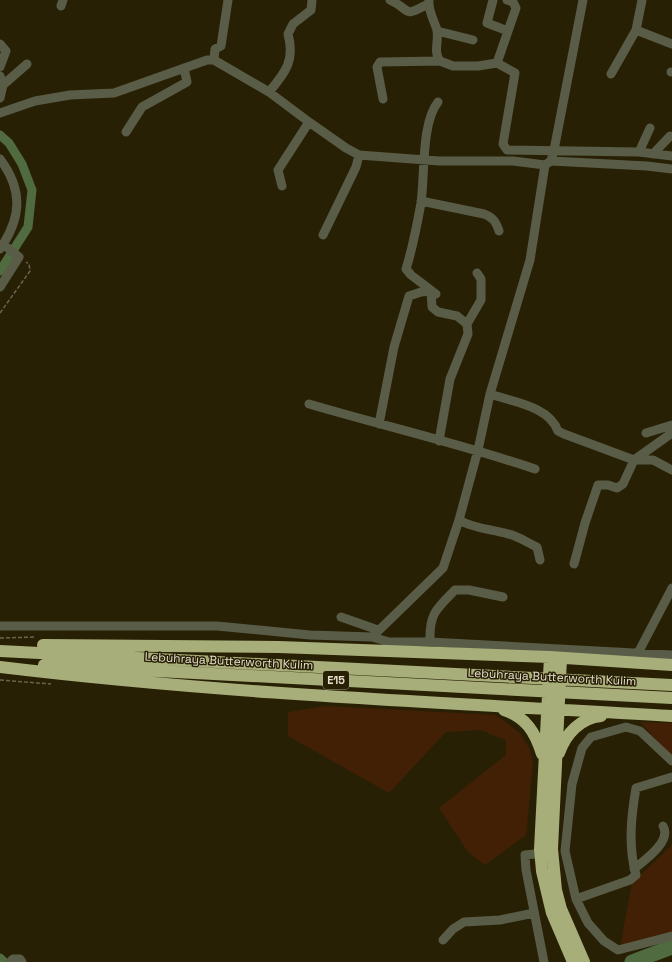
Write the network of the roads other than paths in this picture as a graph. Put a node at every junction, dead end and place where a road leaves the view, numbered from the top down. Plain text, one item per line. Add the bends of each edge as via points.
1 (228, 0) edge
2 (312, 0) edge
3 (390, 0) edge
4 (493, 0) edge
5 (507, 0) edge
6 (583, 0) edge
7 (642, 0) edge
8 (428, 2) edge
9 (411, 13) junction
10 (405, 21) dead end
11 (636, 30) junction
12 (437, 31) junction
13 (508, 31) junction
14 (473, 40) dead end
15 (0, 44) edge
16 (672, 44) edge
17 (214, 60) junction
18 (440, 61) junction
19 (497, 63) junction
20 (27, 64) dead end
21 (0, 67) edge
22 (184, 68) junction
23 (611, 74) dead end
24 (2, 80) edge
25 (269, 92) junction
26 (0, 99) edge
27 (383, 99) dead end
28 (438, 102) dead end
29 (1, 113) edge
30 (309, 122) junction
31 (650, 128) dead end
32 (126, 132) dead end
33 (670, 136) dead end
34 (554, 150) junction
35 (640, 152) junction
36 (653, 154) junction
37 (360, 155) junction
38 (672, 156) edge
39 (0, 159) edge
40 (424, 160) junction
41 (548, 163) junction
42 (672, 169) edge
43 (282, 186) dead end
44 (421, 202) junction
45 (499, 231) dead end
46 (323, 235) dead end
47 (3, 247) edge
48 (477, 274) dead end
49 (0, 287) edge
50 (433, 293) junction
51 (467, 324) junction
52 (490, 394) junction
53 (309, 404) dead end
54 (379, 424) junction
55 (672, 425) edge
56 (646, 433) dead end
57 (672, 433) edge
58 (439, 441) junction
59 (478, 450) junction
60 (634, 460) junction
61 (535, 469) dead end
62 (672, 470) edge
63 (459, 520) junction
64 (540, 560) dead end
65 (574, 564) dead end
66 (672, 588) edge
67 (503, 597) dead end
68 (341, 618) dead end
69 (0, 626) edge
70 (375, 633) junction
71 (430, 642) junction
72 (0, 647) edge
73 (0, 651) edge
74 (638, 653) junction
75 (672, 655) edge
76 (555, 657) junction
77 (0, 664) edge
78 (672, 665) edge
79 (0, 667) edge
80 (672, 685) edge
81 (672, 698) edge
82 (496, 707) junction
83 (553, 710) junction
84 (630, 713) junction
85 (672, 716) edge
86 (550, 761) junction
87 (672, 761) edge
88 (672, 777) edge
89 (664, 826) dead end
90 (565, 851) junction
91 (634, 869) junction
92 (576, 899) junction
93 (534, 913) junction
94 (672, 936) edge
95 (443, 940) dead end
96 (571, 953) edge
97 (11, 960) edge
98 (22, 962) edge
99 (544, 962) edge
100 (573, 962) edge
101 (584, 962) edge
102 (591, 962) edge

1 - 17 street via 221,46 214,49
2 - 25 street via 310,10 293,24 288,34 291,46 288,67
3 - 9 street
4 - 13 street via 487,23
5 - 13 street via 513,2 516,8
6 - 34 street
7 - 11 street
8 - 9 street
8 - 12 street
9 - 10 street
11 - 16 street
11 - 23 street
12 - 14 street
12 - 18 street via 436,56
13 - 19 street
15 - 21 street via 6,51
17 - 22 street
17 - 25 street
18 - 19 street via 453,66
18 - 27 street via 380,62 377,67
19 - 34 street via 515,73 503,144 507,150
20 - 24 street
22 - 29 street via 114,93 70,95 35,101
22 - 32 street via 187,82 142,107
24 - 26 street
25 - 30 street
26 - 29 street
28 - 40 street via 430,114
30 - 37 street
30 - 43 street via 278,170
31 - 35 street
33 - 36 street
34 - 35 street
34 - 41 street
35 - 36 street
36 - 38 street
37 - 40 street
37 - 46 street
39 - 47 street via 17,192 16,218
40 - 41 street
40 - 44 street
41 - 42 street
41 - 52 street via 530,260
44 - 45 street via 490,216 496,222
44 - 50 street via 406,269
47 - 49 street via 18,256
48 - 51 street via 481,279 481,300
50 - 51 street via 432,307 438,312 456,316
50 - 54 street via 421,292 409,296 394,347
51 - 58 street via 468,334 450,379
52 - 59 street
52 - 60 street via 539,410 549,416 558,431
53 - 54 street
54 - 58 street
55 - 56 street
57 - 60 street
58 - 59 street
59 - 61 street
59 - 63 street
60 - 62 street via 653,460
60 - 65 street via 623,484 617,488 598,485 584,523
63 - 64 street via 466,525 510,534 527,542 537,547
63 - 70 street via 443,568
66 - 74 street
67 - 71 street via 470,590 455,590 437,608 429,623
68 - 70 street
69 - 70 street via 217,626 310,635
70 - 71 street via 389,642
71 - 74 street
72 - 76 highway via 75,644 279,647
73 - 80 highway, Lebuhraya Butterworth Kulim / E15
74 - 75 street
76 - 78 highway
76 - 83 highway
77 - 81 highway, Lebuhraya Butterworth Kulim / E15
79 - 82 highway via 276,694
82 - 83 highway
82 - 86 highway via 514,713 529,725
83 - 84 highway
83 - 86 highway
84 - 85 highway
84 - 86 highway via 590,717 574,728
86 - 96 highway via 540,849 542,871
87 - 90 street via 640,731 626,727 591,738 582,748 572,784
88 - 91 street via 636,788 631,817 631,858
89 - 91 street via 668,830 668,836 664,844
90 - 92 street
90 - 93 street via 526,855 526,870
91 - 92 street via 636,875 630,880
92 - 94 street via 588,923 604,942 618,950
93 - 95 street via 500,920 464,922
93 - 99 street
96 - 100 highway
96 - 101 highway
96 - 102 highway
97 - 98 street via 20,959

